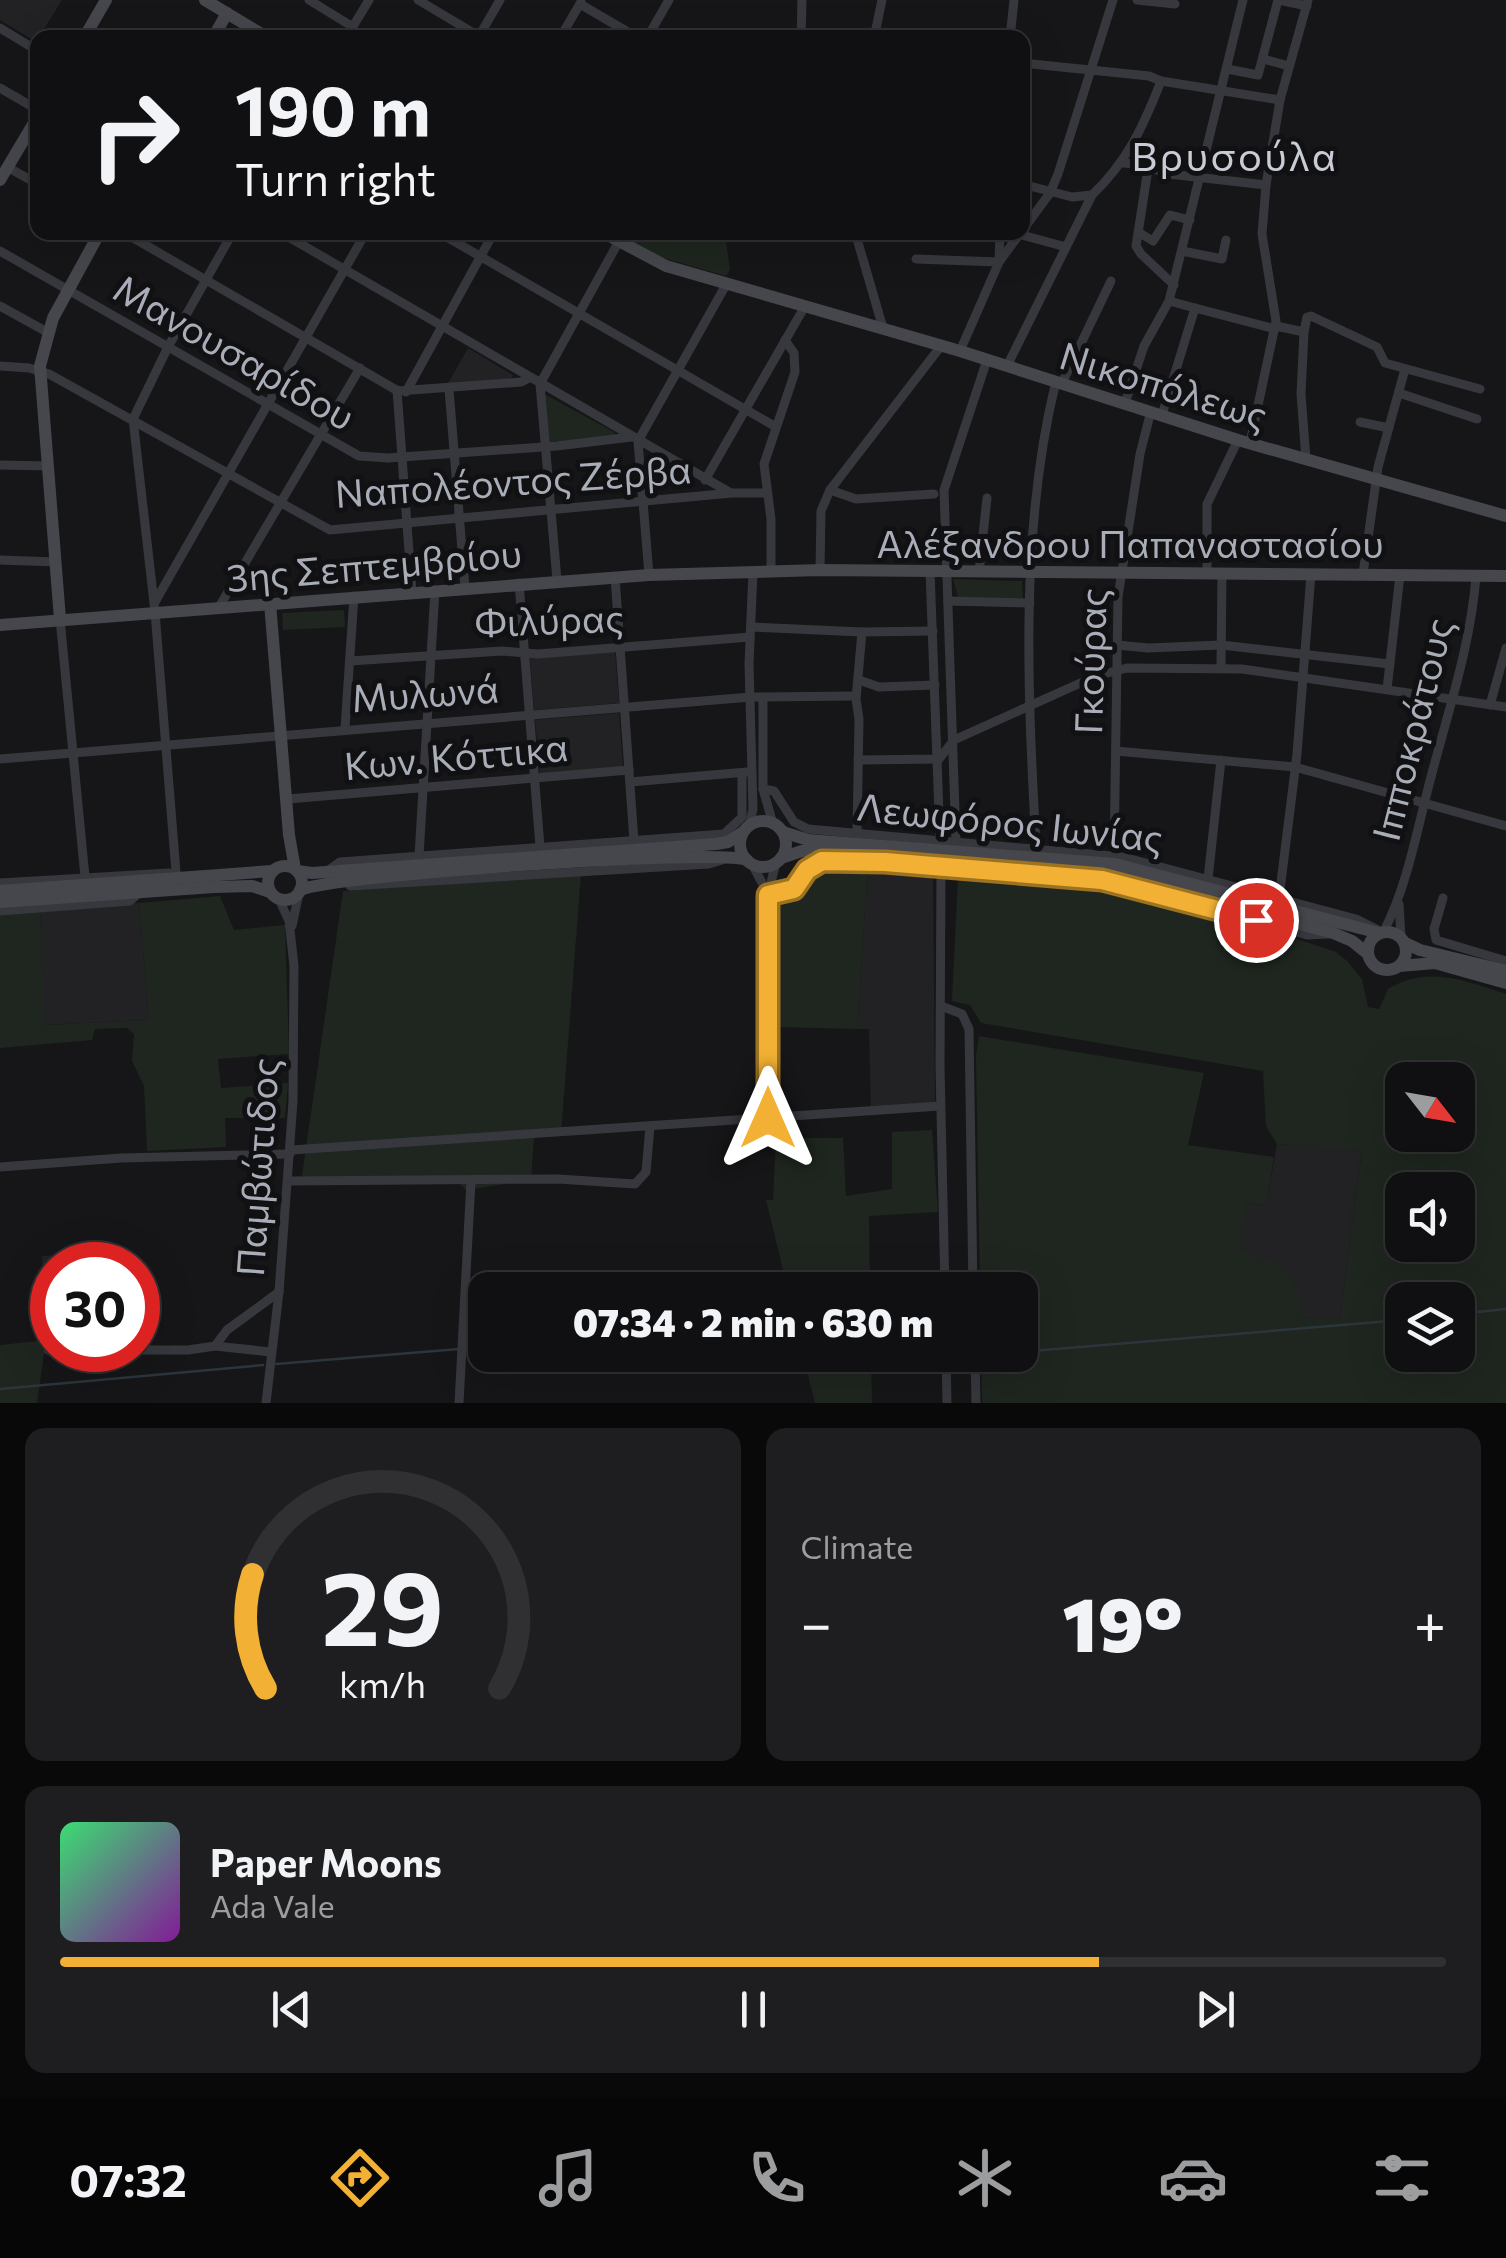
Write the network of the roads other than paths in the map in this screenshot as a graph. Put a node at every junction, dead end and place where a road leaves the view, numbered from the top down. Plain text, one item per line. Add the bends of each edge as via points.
1 (106, 0) edge
2 (205, 0) edge
3 (309, 0) edge
4 (369, 0) edge
5 (418, 0) edge
6 (500, 0) edge
7 (668, 0) edge
8 (802, 0) edge
9 (882, 0) edge
10 (1014, 0) edge
11 (1113, 0) edge
12 (1137, 0) edge
13 (1243, 0) edge
14 (1278, 0) edge
15 (581, 2) edge
16 (1307, 3) edge
17 (1175, 4) dead end
18 (228, 13) junction
19 (353, 27) junction
20 (0, 28) edge
21 (92, 30) edge
22 (218, 30) edge
23 (255, 30) edge
24 (351, 30) edge
25 (468, 30) edge
26 (484, 30) edge
27 (565, 30) edge
28 (625, 30) edge
29 (651, 30) edge
30 (802, 30) edge
31 (876, 30) edge
32 (1011, 30) edge
33 (30, 46) edge
34 (1262, 59) junction
35 (1030, 63) edge
36 (1289, 66) junction
37 (1091, 69) junction
38 (1227, 69) junction
39 (1162, 80) junction
40 (0, 88) edge
41 (1222, 90) junction
42 (1280, 100) junction
43 (30, 108) edge
44 (30, 126) edge
45 (1123, 163) junction
46 (1148, 169) junction
47 (2, 170) edge
48 (1200, 178) junction
49 (30, 181) edge
50 (1266, 185) junction
51 (1030, 186) edge
52 (1050, 192) junction
53 (1092, 195) junction
54 (1030, 218) edge
55 (1190, 220) junction
56 (1138, 232) junction
57 (1030, 236) edge
58 (96, 240) edge
59 (137, 240) edge
60 (228, 240) edge
61 (293, 240) edge
62 (361, 240) edge
63 (452, 240) edge
64 (490, 240) edge
65 (621, 240) edge
66 (625, 240) edge
67 (856, 240) edge
68 (1000, 240) edge
69 (1014, 240) edge
70 (1226, 240) dead end
71 (1066, 247) junction
72 (1182, 250) junction
73 (0, 251) edge
74 (481, 257) junction
75 (1214, 257) junction
76 (916, 260) dead end
77 (1000, 262) junction
78 (1212, 269) dead end
79 (344, 270) junction
80 (206, 280) junction
81 (1111, 281) dead end
82 (727, 283) junction
83 (1174, 284) junction
84 (68, 290) junction
85 (1169, 301) junction
86 (0, 306) edge
87 (805, 306) junction
88 (1195, 308) junction
89 (580, 314) junction
90 (442, 327) junction
91 (882, 328) junction
92 (1275, 328) junction
93 (47, 332) junction
94 (1304, 332) junction
95 (307, 338) junction
96 (785, 340) junction
97 (941, 346) junction
98 (168, 347) junction
99 (960, 351) junction
100 (987, 360) junction
101 (0, 366) edge
102 (1007, 366) junction
103 (360, 368) junction
104 (1405, 369) junction
105 (39, 370) junction
106 (677, 370) junction
107 (530, 378) junction
108 (1059, 382) junction
109 (540, 384) junction
110 (1480, 389) dead end
111 (449, 390) junction
112 (402, 391) junction
113 (1398, 394) junction
114 (1125, 403) junction
115 (268, 405) junction
116 (745, 410) junction
117 (1157, 413) junction
118 (134, 419) junction
119 (1477, 419) dead end
120 (1360, 422) dead end
121 (776, 427) junction
122 (1389, 428) junction
123 (320, 435) junction
124 (634, 439) junction
125 (1244, 441) junction
126 (546, 447) junction
127 (454, 453) junction
128 (401, 457) junction
129 (1306, 459) junction
130 (0, 466) edge
131 (48, 466) junction
132 (229, 472) junction
133 (704, 480) junction
134 (1375, 480) junction
135 (830, 490) junction
136 (732, 493) junction
137 (766, 493) junction
138 (934, 494) dead end
139 (987, 498) dead end
140 (642, 501) junction
141 (281, 502) junction
142 (551, 510) junction
143 (1506, 516) edge
144 (459, 518) junction
145 (406, 523) junction
146 (0, 560) edge
147 (56, 562) junction
148 (820, 570) junction
149 (771, 571) junction
150 (930, 571) junction
151 (947, 571) junction
152 (752, 572) junction
153 (979, 572) junction
154 (1030, 573) junction
155 (1121, 573) junction
156 (649, 574) junction
157 (1207, 574) junction
158 (1222, 574) junction
159 (1311, 574) junction
160 (1363, 574) junction
161 (1400, 574) junction
162 (1476, 576) junction
163 (1506, 576) edge
164 (614, 577) junction
165 (557, 580) junction
166 (520, 583) junction
167 (465, 587) junction
168 (435, 590) junction
169 (412, 592) junction
170 (354, 596) junction
171 (948, 600) junction
172 (270, 603) junction
173 (1030, 603) junction
174 (219, 607) junction
175 (154, 608) junction
176 (60, 620) junction
177 (0, 625) edge
178 (933, 631) junction
179 (751, 632) junction
180 (862, 632) junction
181 (1117, 645) junction
182 (1221, 645) junction
183 (620, 647) junction
184 (1506, 648) edge
185 (524, 652) junction
186 (1304, 653) junction
187 (433, 655) junction
188 (350, 660) junction
189 (1390, 664) junction
190 (1221, 668) junction
191 (1117, 669) junction
192 (1303, 678) junction
193 (859, 680) junction
194 (935, 685) junction
195 (1387, 689) junction
196 (856, 696) junction
197 (751, 697) junction
198 (763, 697) junction
199 (1451, 699) junction
200 (1490, 704) junction
201 (1032, 706) junction
202 (1506, 707) edge
203 (624, 708) junction
204 (529, 715) junction
205 (427, 722) junction
206 (345, 728) junction
207 (283, 734) junction
208 (954, 740) junction
209 (165, 745) junction
210 (1116, 751) junction
211 (73, 753) junction
212 (0, 759) edge
213 (858, 760) junction
214 (939, 760) junction
215 (1221, 760) junction
216 (1295, 767) junction
217 (629, 770) junction
218 (746, 772) junction
219 (535, 779) junction
220 (630, 782) junction
221 (424, 789) junction
222 (762, 789) junction
223 (288, 799) junction
224 (1424, 803) junction
225 (1506, 826) edge
226 (778, 828) junction
227 (746, 829) junction
228 (857, 833) junction
229 (289, 835) junction
230 (634, 841) junction
231 (956, 842) junction
232 (540, 847) junction
233 (1036, 848) junction
234 (941, 854) junction
235 (419, 856) junction
236 (1114, 856) junction
237 (778, 860) junction
238 (749, 862) junction
239 (276, 868) junction
240 (296, 870) junction
241 (176, 872) junction
242 (326, 872) junction
243 (240, 874) junction
244 (85, 877) junction
245 (1208, 879) junction
246 (0, 883) edge
247 (0, 891) edge
248 (300, 891) junction
249 (141, 892) junction
250 (275, 895) junction
251 (768, 895) junction
252 (1400, 896) junction
253 (1279, 898) junction
254 (1443, 898) dead end
255 (0, 902) edge
256 (0, 911) edge
257 (1381, 932) junction
258 (291, 934) junction
259 (1403, 940) junction
260 (1368, 953) junction
261 (1506, 961) edge
262 (1399, 966) junction
263 (1506, 971) edge
264 (1506, 986) edge
265 (941, 1006) junction
266 (940, 1106) junction
267 (768, 1118) junction
268 (650, 1126) junction
269 (291, 1152) junction
270 (0, 1167) edge
271 (288, 1180) junction
272 (471, 1181) junction
273 (945, 1272) edge
274 (973, 1272) edge
275 (279, 1292) junction
276 (215, 1346) junction
277 (160, 1350) edge
278 (271, 1352) junction
279 (946, 1372) edge
280 (975, 1372) edge
281 (266, 1403) edge
282 (459, 1403) edge
283 (947, 1403) edge
284 (976, 1403) edge

1 - 21 street
2 - 18 street
3 - 19 street
4 - 19 street
5 - 25 street
6 - 26 street
7 - 29 street
8 - 30 street
9 - 31 street
10 - 32 street
11 - 37 street
12 - 17 street
13 - 38 street
14 - 16 street
14 - 34 street
15 - 27 street
15 - 28 street
16 - 36 street
18 - 22 street
18 - 23 street
19 - 24 street
20 - 33 street
34 - 36 street
34 - 38 street via 1258,74
35 - 37 street
36 - 42 street
37 - 39 street
37 - 52 street
38 - 41 street
39 - 41 street
39 - 45 street
40 - 43 street
41 - 42 street
41 - 48 street
42 - 50 street
44 - 47 street
45 - 46 street
45 - 53 street
46 - 48 street
46 - 56 street
47 - 49 street
48 - 50 street
48 - 55 street
50 - 92 street via 1262,234
51 - 52 street
52 - 53 street
52 - 54 street
53 - 71 street
55 - 56 street via 1170,214 1153,241
55 - 72 street
56 - 83 street via 1138,252
57 - 71 street
58 - 84 street
59 - 80 street
60 - 80 street
61 - 79 street
62 - 79 street
63 - 74 street
64 - 74 street
65 - 89 street
66 - 82 street, Νικοπόλεως via 666,266
67 - 91 street
68 - 77 street
69 - 77 street
70 - 75 street via 1222,259
71 - 102 street
72 - 75 street
72 - 83 street
73 - 84 street, Μανουσαρίδου
74 - 89 street
74 - 90 street
75 - 78 street
76 - 77 street
77 - 99 street
79 - 90 street
79 - 95 street
80 - 95 street
80 - 98 street
81 - 108 street
82 - 87 street, Νικοπόλεως
82 - 106 street
83 - 85 street
84 - 93 street
84 - 98 street, Μανουσαρίδου
85 - 88 street
85 - 114 street via 1140,354
86 - 93 street
87 - 91 street, Νικοπόλεως
87 - 96 street
88 - 92 street
88 - 117 street, Γκούρας
89 - 106 street
89 - 109 street
90 - 107 street
90 - 112 street
91 - 97 street, Νικοπόλεως
92 - 94 street
92 - 125 street
93 - 105 street
94 - 104 street via 1310,316 1377,347 1382,361
94 - 129 street
95 - 103 street
95 - 115 street
96 - 116 street
96 - 121 street via 795,372
97 - 99 street, Νικοπόλεως
97 - 135 street
98 - 115 street, Μανουσαρίδου
98 - 118 street
99 - 100 street, Νικοπόλεως
100 - 102 street, Νικοπόλεως
100 - 151 street via 946,481
101 - 105 street
102 - 108 street, Νικοπόλεως
103 - 112 street
103 - 123 street
104 - 110 street
104 - 113 street
105 - 118 street, Ναπολέοντος Ζέρβα
105 - 131 street
106 - 116 street
106 - 124 street
107 - 109 street
107 - 111 street
108 - 114 street, Νικοπόλεως
108 - 154 street via 1042,440
109 - 124 street
109 - 126 street
111 - 112 street
111 - 127 street
112 - 128 street
113 - 119 street
113 - 122 street
114 - 117 street, Νικοπόλεως
115 - 123 street, Μανουσαρίδου
115 - 132 street
116 - 121 street
116 - 133 street
117 - 125 street, Νικοπόλεως
117 - 155 street, Γκούρας via 1140,454
118 - 132 street, Ναπολέοντος Ζέρβα
118 - 175 street
120 - 122 street
121 - 137 street via 765,458
122 - 134 street
123 - 128 street, Μανουσαρίδου via 360,456
123 - 141 street
124 - 126 street, Μανουσαρίδου
124 - 133 street
124 - 140 street
125 - 129 street, Νικοπόλεως
125 - 157 street via 1207,504
126 - 127 street, Μανουσαρίδου
126 - 142 street
127 - 128 street, Μανουσαρίδου
127 - 144 street
128 - 145 street
129 - 134 street, Νικοπόλεως
130 - 131 street
131 - 147 street
132 - 141 street, Ναπολέοντος Ζέρβα
132 - 175 street
133 - 136 street
134 - 143 street, Νικοπόλεως
134 - 160 street
135 - 138 street via 856,500
135 - 148 street via 821,512
136 - 137 street, Ναπολέοντος Ζέρβα
136 - 140 street, Ναπολέοντος Ζέρβα
137 - 149 street
139 - 153 street
140 - 142 street, Ναπολέοντος Ζέρβα
140 - 156 street
141 - 145 street, Ναπολέοντος Ζέρβα via 330,530
141 - 174 street
142 - 144 street, Ναπολέοντος Ζέρβα
142 - 165 street
144 - 145 street, Ναπολέοντος Ζέρβα
144 - 167 street
145 - 169 street
146 - 147 street
147 - 176 street
148 - 149 street, Αλέξανδρου Παπαναστασίου
148 - 150 street, Αλέξανδρου Παπαναστασίου
149 - 152 street, Αλέξανδρου Παπαναστασίου
150 - 151 street, Αλέξανδρου Παπαναστασίου
150 - 178 street
151 - 153 street, Αλέξανδρου Παπαναστασίου
151 - 171 street
152 - 156 street, 3ης Σεπτεμβρίου
152 - 179 street
153 - 154 street, Αλέξανδρου Παπαναστασίου
154 - 155 street, Αλέξανδρου Παπαναστασίου
154 - 173 street
155 - 157 street, Αλέξανδρου Παπαναστασίου
155 - 181 street, Γκούρας
156 - 164 street, 3ης Σεπτεμβρίου
157 - 158 street, Αλέξανδρου Παπαναστασίου
158 - 159 street, Αλέξανδρου Παπαναστασίου
158 - 182 street
159 - 160 street, Αλέξανδρου Παπαναστασίου
159 - 186 street
160 - 161 street, Αλέξανδρου Παπαναστασίου
161 - 162 street, Αλέξανδρου Παπαναστασίου
161 - 189 street
162 - 163 street, Αλέξανδρου Παπαναστασίου
162 - 199 street, Ιπποκράτους
164 - 165 street, 3ης Σεπτεμβρίου
164 - 183 street
165 - 166 street, 3ης Σεπτεμβρίου
166 - 167 street, 3ης Σεπτεμβρίου
166 - 185 street
167 - 168 street, 3ης Σεπτεμβρίου
168 - 169 street, 3ης Σεπτεμβρίου
168 - 187 street
169 - 170 street, 3ης Σεπτεμβρίου
170 - 172 street, 3ης Σεπτεμβρίου
170 - 188 street
171 - 173 street
171 - 208 street
172 - 174 street, 3ης Σεπτεμβρίου
172 - 207 street
173 - 201 street
174 - 175 street, 3ης Σεπτεμβρίου
175 - 176 street, 3ης Σεπτεμβρίου
175 - 209 street
176 - 177 street, 3ης Σεπτεμβρίου
176 - 211 street
178 - 180 street, Φιλύρας
178 - 194 street
179 - 180 street, Φιλύρας
179 - 183 street, Φιλύρας
179 - 197 street
180 - 193 street
181 - 182 street
181 - 191 street, Γκούρας
182 - 186 street
182 - 190 street
183 - 185 street, Φιλύρας
183 - 203 street
184 - 200 street
185 - 187 street, Φιλύρας
185 - 204 street
186 - 189 street
186 - 192 street
187 - 188 street, Φιλύρας
187 - 205 street
188 - 206 street
189 - 195 street
190 - 191 street
190 - 192 street
191 - 201 street
191 - 210 street, Γκούρας
192 - 195 street
192 - 216 street
193 - 194 street via 879,687
193 - 196 street
194 - 214 street
195 - 199 street
196 - 198 street, Μυλωνά
196 - 213 street
197 - 198 street, Μυλωνά
197 - 203 street, Μυλωνά
197 - 218 street
198 - 222 street
199 - 200 street
199 - 224 street, Ιπποκράτους
200 - 202 street
201 - 208 street
201 - 233 street
203 - 204 street, Μυλωνά
203 - 217 street
204 - 205 street, Μυλωνά
204 - 219 street
205 - 206 street, Μυλωνά
205 - 221 street
206 - 207 street, Μυλωνά
207 - 209 street, Μυλωνά
207 - 223 street
208 - 214 street
208 - 231 street
209 - 211 street, Μυλωνά
209 - 241 street
210 - 215 street
210 - 236 street, Γκούρας
211 - 212 street, Μυλωνά
211 - 244 street
213 - 214 street
213 - 228 street
214 - 234 street
215 - 216 street
215 - 245 street
216 - 224 street
216 - 253 street
217 - 219 street, Κων. Κόττικα
217 - 220 street
218 - 220 street
218 - 227 street via 753,809
218 - 230 street via 744,811 734,828 702,838
219 - 221 street, Κων. Κόττικα
219 - 232 street
220 - 230 street
221 - 223 street, Κων. Κόττικα
221 - 235 street
222 - 226 street
222 - 228 street, Λεωφόρος Ιωνίας via 774,791 800,826
223 - 229 street
224 - 225 street
224 - 252 street, Ιπποκράτους
226 - 227 street, Λεωφόρος Ιωνίας via 761,821
226 - 234 street, Λεωφόρος Ιωνίας via 799,839
226 - 237 street via 786,846
227 - 238 street via 740,846
227 - 242 street, Λεωφόρος Ιωνίας via 716,844
228 - 234 street, Λεωφόρος Ιωνίας
229 - 239 street
229 - 240 street
230 - 232 street
231 - 233 street, Λεωφόρος Ιωνίας
231 - 234 street, Λεωφόρος Ιωνίας
232 - 235 street
233 - 236 street, Λεωφόρος Ιωνίας
234 - 237 street, Λεωφόρος Ιωνίας via 802,850
234 - 251 street via 833,859 814,865 794,889
234 - 257 street via 1115,864
234 - 260 street via 1100,871 1334,934
234 - 265 street
235 - 242 street via 340,862
236 - 245 street, Λεωφόρος Ιωνίας
237 - 238 street, Λεωφόρος Ιωνίας via 764,866
237 - 251 street
238 - 248 street, Λεωφόρος Ιωνίας via 729,855 545,865
238 - 251 street
239 - 240 street
239 - 243 street
239 - 250 street via 268,881
240 - 242 street, Λεωφόρος Ιωνίας
240 - 248 street
241 - 243 street
241 - 244 street
243 - 247 street
244 - 246 street
245 - 253 street, Λεωφόρος Ιωνίας
248 - 250 street via 290,899
248 - 258 street, Παμβώτιδος
249 - 250 street via 244,886
249 - 255 street
249 - 256 street via 130,902
250 - 258 street, Παμβώτιδος
251 - 267 street
252 - 257 street, Ιπποκράτους
252 - 259 street, Ιπποκράτους
253 - 257 street, Λεωφόρος Ιωνίας
254 - 261 street via 1436,940
257 - 259 street
257 - 260 street
258 - 269 street, Παμβώτιδος
259 - 262 street via 1406,956
259 - 263 street
260 - 262 street via 1382,970
262 - 264 street via 1451,967
265 - 266 street
265 - 274 street via 964,1015 969,1029
266 - 267 street
266 - 273 street
267 - 268 street
268 - 269 street
268 - 272 street via 645,1175 635,1184
269 - 270 street
269 - 271 street, Παμβώτιδος
271 - 272 street
271 - 275 street, Παμβώτιδος
272 - 282 street
275 - 276 street
275 - 278 street, Παμβώτιδος
276 - 277 street
276 - 278 street
278 - 281 street, Παμβώτιδος
279 - 283 street
280 - 284 street

